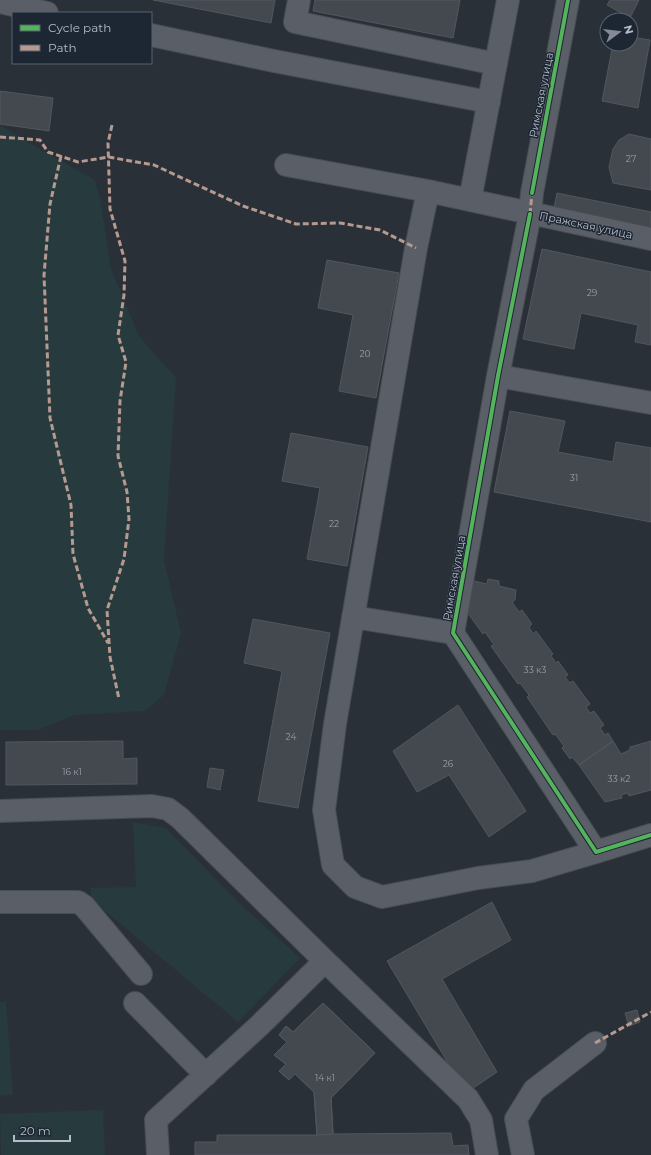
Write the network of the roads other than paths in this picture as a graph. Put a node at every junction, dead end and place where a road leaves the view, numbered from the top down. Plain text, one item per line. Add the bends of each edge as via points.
1 (299, 0) edge
2 (508, 0) edge
3 (568, 0) edge
4 (0, 2) edge
5 (43, 12) edge
6 (152, 35) edge
7 (496, 64) junction
8 (489, 102) junction
9 (286, 165) dead end
10 (428, 191) junction
11 (470, 200) junction
12 (531, 203) junction
13 (651, 239) edge
14 (498, 376) junction
15 (651, 403) edge
16 (353, 617) junction
17 (453, 633) junction
18 (0, 811) edge
19 (651, 835) edge
20 (596, 852) junction
21 (0, 902) edge
22 (325, 961) junction
23 (141, 974) dead end
24 (135, 1003) dead end
25 (595, 1043) dead end
26 (206, 1075) junction
27 (158, 1155) edge
28 (487, 1155) edge
29 (523, 1155) edge

1 - 7 street via 295,22
2 - 7 street
3 - 12 street, Римская улица
4 - 5 street
6 - 8 street
7 - 8 street
8 - 11 street
9 - 10 street, Пражская улица
10 - 11 street, Пражская улица
10 - 16 street
11 - 12 street, Пражская улица
12 - 13 street, Пражская улица
12 - 14 street, Римская улица
14 - 15 street
14 - 17 street, Римская улица
16 - 17 street
16 - 20 street via 324,810 333,865 355,887 382,896 532,871
17 - 20 street, Римская улица
18 - 22 street via 152,806 168,809
19 - 20 street
21 - 23 street via 78,902
22 - 26 street
22 - 28 street via 468,1099 481,1120
24 - 26 street
25 - 29 street via 534,1090 516,1120
26 - 27 street via 156,1120

